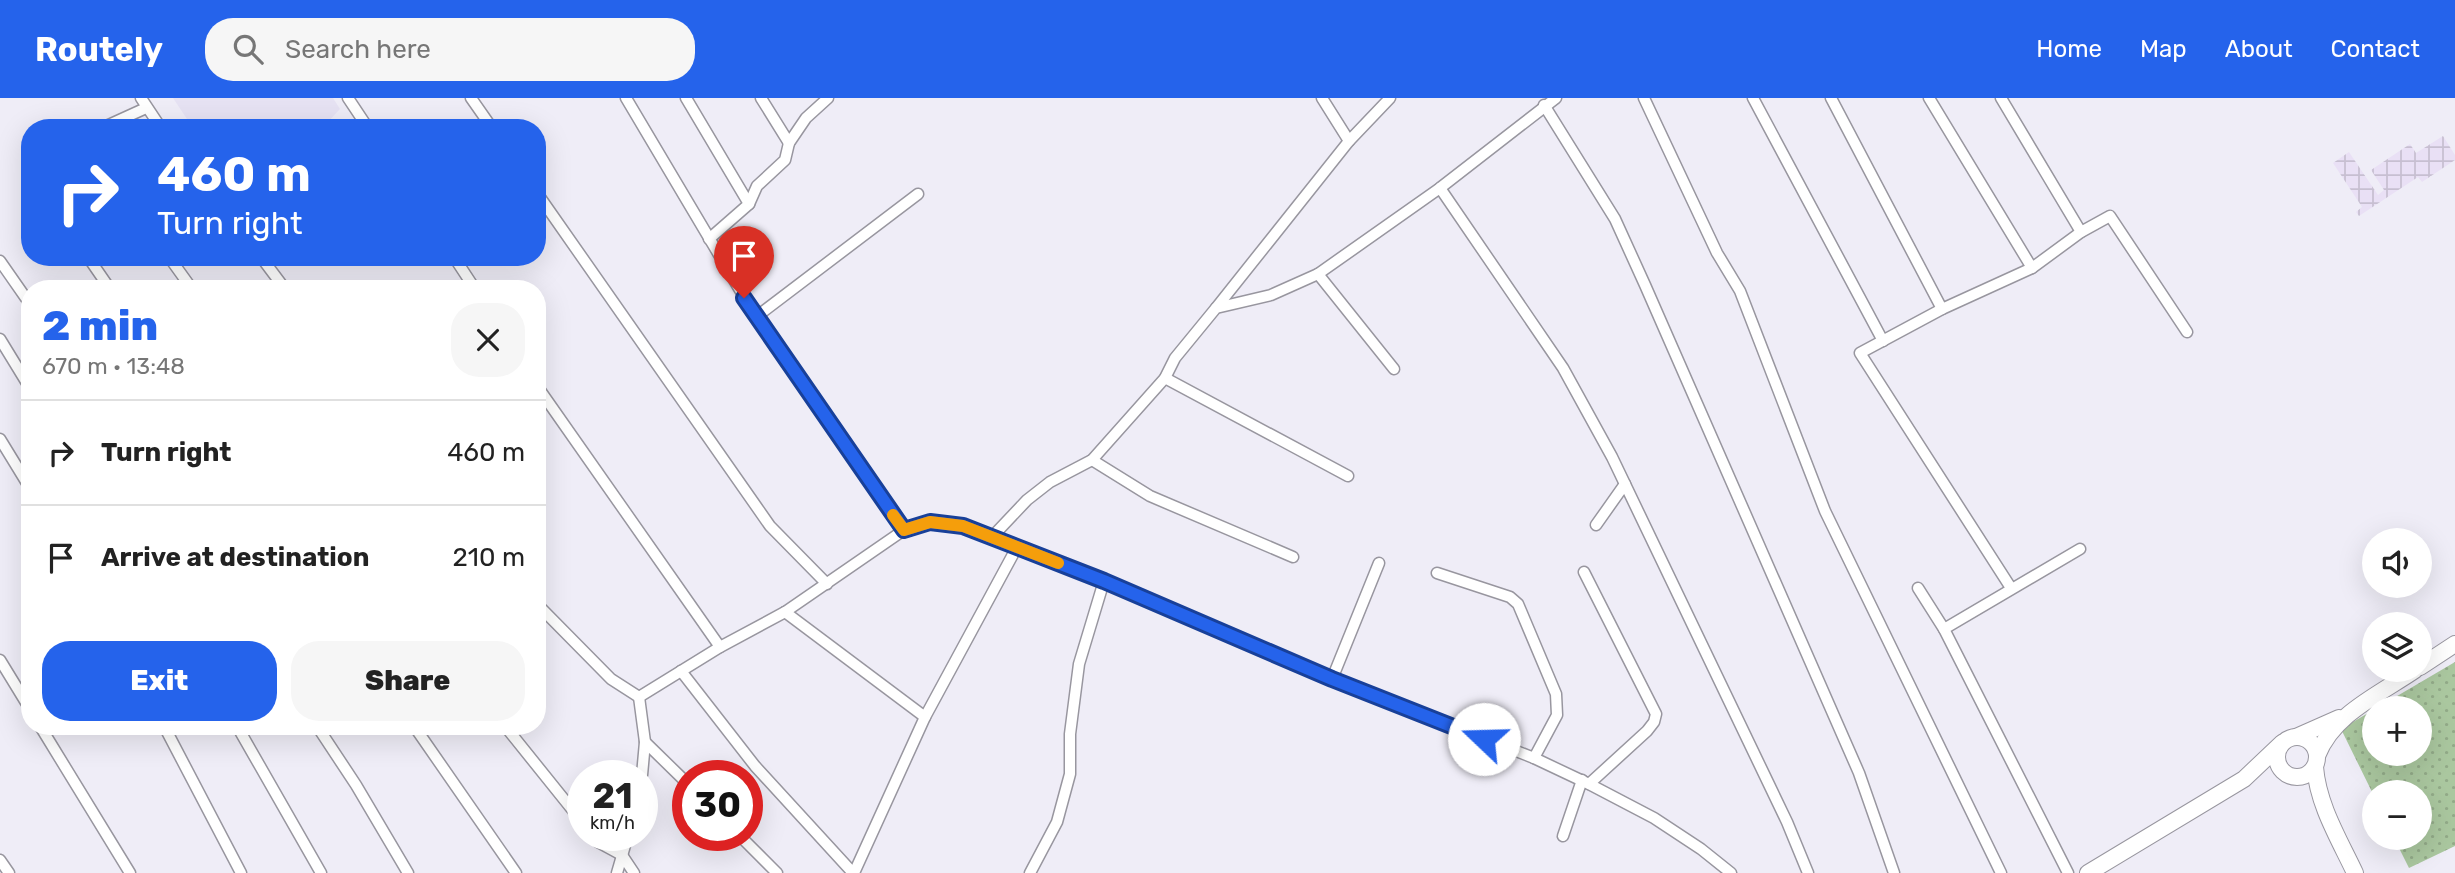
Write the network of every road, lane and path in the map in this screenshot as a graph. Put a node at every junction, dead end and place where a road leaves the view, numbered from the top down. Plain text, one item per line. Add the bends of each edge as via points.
1 (348, 98) edge
2 (471, 98) edge
3 (626, 98) edge
4 (686, 98) edge
5 (761, 98) edge
6 (828, 98) edge
7 (1322, 98) edge
8 (1390, 98) edge
9 (1556, 98) edge
10 (1644, 98) edge
11 (1754, 98) edge
12 (1831, 98) edge
13 (1929, 98) edge
14 (2001, 98) edge
15 (143, 103) edge
16 (1544, 105) junction
17 (117, 119) edge
18 (155, 119) edge
19 (362, 119) edge
20 (486, 119) edge
21 (1349, 141) junction
22 (789, 143) junction
23 (1440, 188) junction
24 (918, 194) dead end
25 (749, 204) junction
26 (546, 206) edge
27 (2081, 232) junction
28 (709, 239) junction
29 (0, 261) edge
30 (2032, 268) junction
31 (1318, 274) junction
32 (21, 291) edge
33 (1216, 308) junction
34 (1942, 309) junction
35 (756, 317) junction
36 (2187, 332) dead end
37 (0, 339) edge
38 (1883, 341) junction
39 (1394, 369) dead end
40 (21, 373) edge
41 (1165, 378) junction
42 (546, 399) edge
43 (0, 439) edge
44 (1092, 460) junction
45 (21, 473) edge
46 (1348, 477) dead end
47 (1625, 484) junction
48 (1596, 525) dead end
49 (904, 530) junction
50 (992, 537) junction
51 (1017, 547) junction
52 (2080, 549) dead end
53 (1293, 557) dead end
54 (1379, 563) dead end
55 (1584, 572) dead end
56 (1437, 573) dead end
57 (1104, 581) junction
58 (827, 584) junction
59 (1918, 588) dead end
60 (2011, 588) junction
61 (785, 612) junction
62 (546, 613) edge
63 (1944, 629) junction
64 (2455, 644) edge
65 (719, 647) junction
66 (2432, 659) edge
67 (0, 660) edge
68 (681, 671) junction
69 (1332, 679) junction
70 (2397, 682) edge
71 (21, 694) edge
72 (639, 697) junction
73 (2351, 712) junction
74 (925, 717) junction
75 (46, 735) edge
76 (169, 735) edge
77 (242, 735) edge
78 (323, 735) edge
79 (420, 735) edge
80 (512, 735) edge
81 (2289, 740) junction
82 (645, 742) junction
83 (1534, 758) junction
84 (643, 760) edge
85 (2316, 762) junction
86 (672, 768) edge
87 (2289, 776) junction
88 (2244, 779) junction
89 (1586, 782) junction
90 (567, 803) edge
91 (2327, 816) junction
92 (1563, 836) dead end
93 (615, 851) edge
94 (623, 851) edge
95 (755, 851) edge
96 (622, 855) junction
97 (0, 860) edge
98 (9, 873) edge
99 (130, 873) edge
100 (241, 873) edge
101 (321, 873) edge
102 (408, 873) edge
103 (516, 873) edge
104 (617, 873) edge
105 (634, 873) edge
106 (777, 873) edge
107 (853, 873) edge
108 (1030, 873) edge
109 (1731, 873) edge
110 (1808, 873) edge
111 (1894, 873) edge
112 (2001, 873) edge
113 (2068, 873) edge
114 (2088, 873) edge
115 (2355, 873) edge

1 - 19 street
2 - 20 street
3 - 28 street
4 - 25 street
5 - 22 street
6 - 22 street via 806,118
7 - 21 street
8 - 21 street
9 - 16 street
10 - 112 street via 1717,253 1740,291 1825,511
11 - 38 street
12 - 34 street
13 - 30 street
14 - 27 street
15 - 17 street
15 - 18 street
16 - 23 street
16 - 111 street via 1620,230 1859,772
21 - 33 street
22 - 25 street via 785,160 757,186
23 - 31 street
23 - 47 street via 1563,368
24 - 35 street
25 - 28 street
26 - 58 street via 770,526
27 - 30 street
27 - 36 street via 2110,216
28 - 35 street
29 - 32 street
30 - 34 street
31 - 33 street via 1271,295
31 - 39 street
33 - 41 street via 1175,358
34 - 38 street
35 - 49 street
37 - 40 street
38 - 60 street via 1860,354
41 - 44 street
41 - 46 street
42 - 65 street
43 - 45 street
44 - 50 street via 1050,482
44 - 53 street via 1150,496
47 - 48 street
47 - 110 street
49 - 50 street via 944,522
49 - 58 street
50 - 51 street
51 - 57 street
51 - 74 street
52 - 60 street
54 - 69 street
55 - 89 street via 1656,714 1647,731
56 - 83 street via 1510,597 1518,604 1556,694 1557,715
57 - 69 street
57 - 108 street via 1079,664 1070,774 1057,822
58 - 61 street
59 - 63 street
60 - 63 street
61 - 65 street
61 - 74 street
62 - 72 street via 611,679
63 - 113 street
64 - 66 street
65 - 68 street
67 - 71 street
68 - 72 street
68 - 107 street via 764,777
69 - 83 street
70 - 73 street
72 - 82 street
73 - 81 street
73 - 85 street via 2330,732
74 - 107 street
75 - 99 street
76 - 100 street
77 - 101 street
78 - 102 street
79 - 103 street
80 - 90 street
81 - 85 street via 2310,742
81 - 87 street via 2278,748 2277,761
81 - 88 street
82 - 84 street
82 - 86 street
83 - 89 street
85 - 87 street via 2305,776
85 - 91 street
87 - 88 street
87 - 91 street via 2311,793
88 - 114 street
89 - 92 street
89 - 109 street via 1654,818
91 - 115 street
93 - 96 street
94 - 96 street
95 - 106 street
96 - 104 street
96 - 105 street
97 - 98 street

